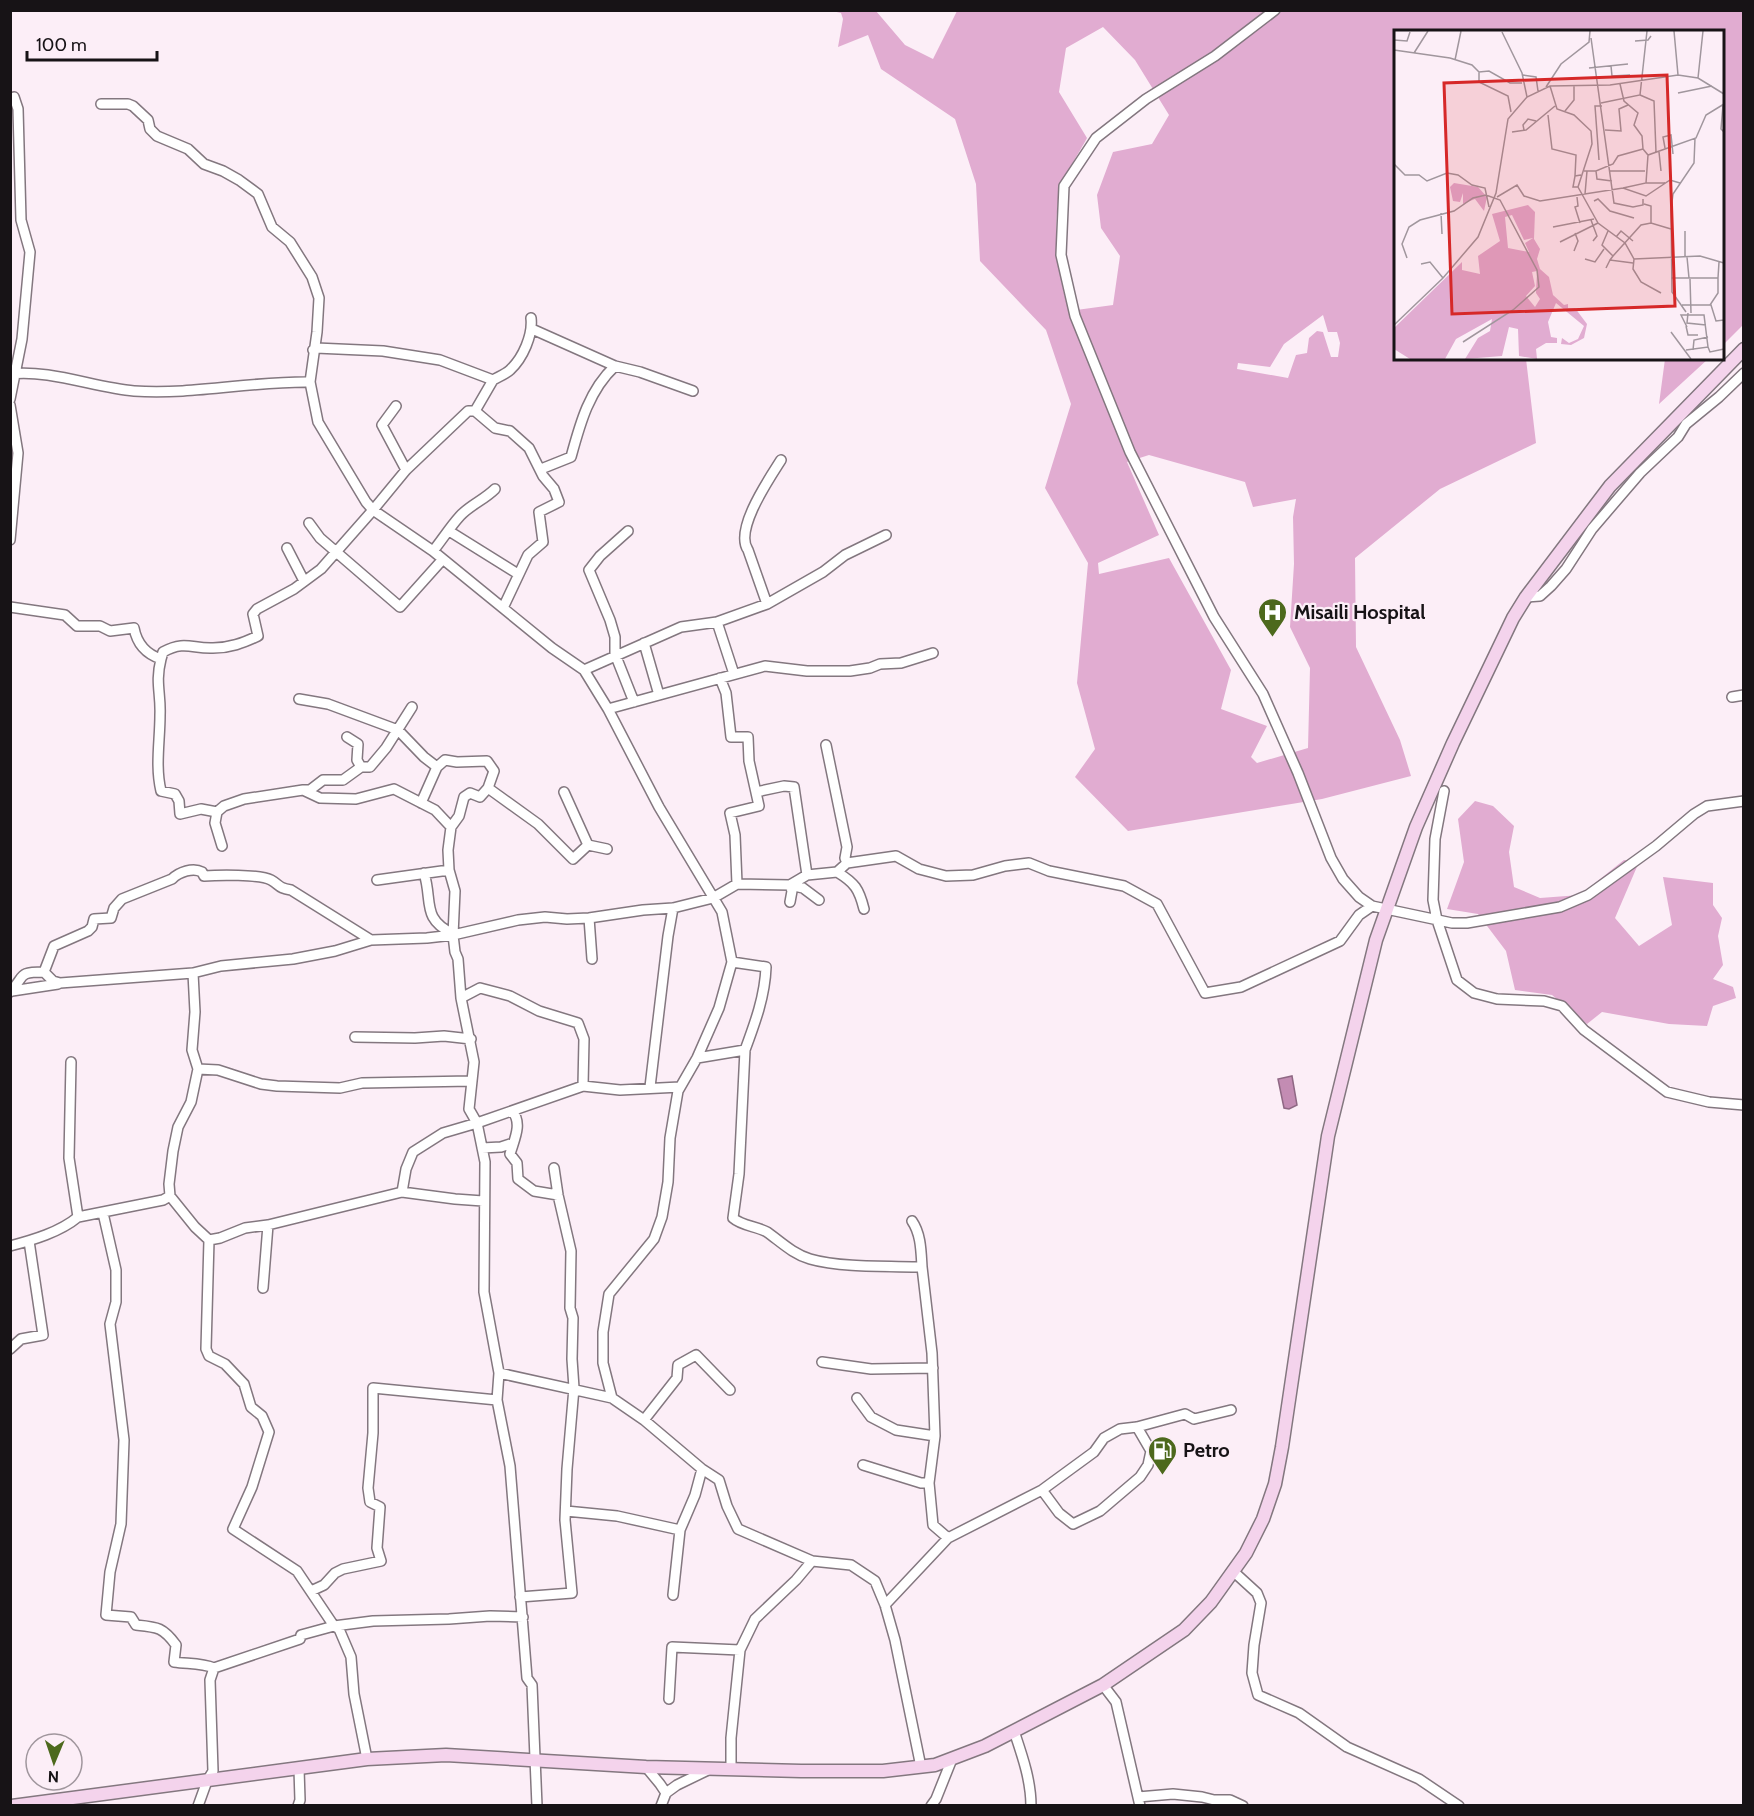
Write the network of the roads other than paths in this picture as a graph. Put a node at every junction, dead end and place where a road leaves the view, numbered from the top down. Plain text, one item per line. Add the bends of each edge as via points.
1 (1275, 10) edge
2 (10, 98) edge
3 (100, 104) dead end
4 (16, 221) edge
5 (531, 318) dead end
6 (532, 329) junction
7 (1743, 349) edge
8 (313, 350) junction
9 (615, 366) junction
10 (13, 373) edge
11 (1743, 373) edge
12 (493, 380) junction
13 (310, 382) junction
14 (693, 390) dead end
15 (10, 399) edge
16 (10, 405) edge
17 (396, 406) dead end
18 (475, 411) junction
19 (781, 460) dead end
20 (406, 470) junction
21 (541, 470) junction
22 (495, 489) dead end
23 (374, 510) junction
24 (309, 523) dead end
25 (449, 531) junction
26 (628, 531) dead end
27 (886, 535) dead end
28 (10, 540) edge
29 (287, 548) dead end
30 (433, 551) junction
31 (335, 552) junction
32 (443, 559) junction
33 (518, 574) junction
34 (304, 581) junction
35 (1526, 597) junction
36 (767, 604) junction
37 (10, 607) edge
38 (503, 608) junction
39 (717, 622) junction
40 (644, 643) junction
41 (933, 653) dead end
42 (615, 654) junction
43 (161, 659) junction
44 (584, 669) junction
45 (734, 674) junction
46 (720, 678) junction
47 (659, 695) junction
48 (1743, 695) edge
49 (1732, 696) dead end
50 (299, 699) dead end
51 (634, 702) junction
52 (411, 707) dead end
53 (608, 709) junction
54 (398, 730) junction
55 (347, 737) dead end
56 (826, 745) dead end
57 (361, 767) junction
58 (438, 767) junction
59 (488, 788) junction
60 (303, 790) junction
61 (1444, 791) dead end
62 (564, 792) dead end
63 (756, 792) junction
64 (1743, 801) edge
65 (421, 803) junction
66 (217, 812) junction
67 (451, 827) junction
68 (588, 845) junction
69 (222, 846) dead end
70 (607, 849) dead end
71 (847, 862) junction
72 (449, 870) junction
73 (837, 872) junction
74 (424, 873) junction
75 (807, 875) junction
76 (377, 880) dead end
77 (737, 884) junction
78 (790, 885) junction
79 (713, 898) junction
80 (819, 900) dead end
81 (790, 902) dead end
82 (1372, 906) junction
83 (673, 908) junction
84 (864, 909) dead end
85 (1388, 910) junction
86 (590, 918) junction
87 (1437, 920) junction
88 (453, 934) junction
89 (371, 940) junction
90 (592, 959) dead end
91 (732, 962) junction
92 (44, 972) junction
93 (193, 972) junction
94 (60, 983) junction
95 (11, 991) edge
96 (461, 998) junction
97 (355, 1036) dead end
98 (471, 1039) junction
99 (745, 1050) junction
100 (698, 1058) junction
101 (71, 1062) dead end
102 (198, 1069) junction
103 (471, 1081) junction
104 (583, 1086) junction
105 (650, 1087) junction
106 (680, 1087) junction
107 (1743, 1105) edge
108 (512, 1111) junction
109 (477, 1123) junction
110 (513, 1143) junction
111 (482, 1148) junction
112 (554, 1168) dead end
113 (402, 1192) junction
114 (558, 1195) junction
115 (170, 1196) junction
116 (483, 1201) junction
117 (103, 1213) junction
118 (78, 1217) junction
119 (912, 1221) dead end
120 (268, 1225) junction
121 (209, 1240) junction
122 (29, 1241) junction
123 (10, 1246) edge
124 (922, 1267) junction
125 (263, 1288) dead end
126 (10, 1349) edge
127 (822, 1362) dead end
128 (933, 1368) junction
129 (499, 1373) junction
130 (574, 1388) junction
131 (730, 1390) dead end
132 (612, 1398) junction
133 (857, 1398) dead end
134 (497, 1400) junction
135 (1231, 1410) dead end
136 (644, 1420) junction
137 (1137, 1426) junction
138 (935, 1436) junction
139 (863, 1465) dead end
140 (702, 1469) junction
141 (929, 1483) junction
142 (1042, 1490) junction
143 (566, 1511) junction
144 (680, 1530) junction
145 (948, 1538) junction
146 (812, 1561) junction
147 (1234, 1572) junction
148 (310, 1591) junction
149 (673, 1595) dead end
150 (520, 1597) junction
151 (885, 1605) junction
152 (523, 1617) junction
153 (334, 1626) junction
154 (740, 1650) junction
155 (214, 1668) junction
156 (1103, 1685) junction
157 (669, 1699) dead end
158 (1014, 1731) junction
159 (952, 1759) junction
160 (367, 1760) junction
161 (535, 1761) junction
162 (646, 1767) junction
163 (921, 1767) junction
164 (711, 1768) junction
165 (731, 1768) junction
166 (299, 1769) junction
167 (207, 1781) junction
168 (666, 1793) junction
169 (1139, 1801) edge
170 (12, 1806) edge
171 (198, 1806) edge
172 (298, 1806) edge
173 (537, 1806) edge
174 (661, 1806) edge
175 (931, 1806) edge
176 (1031, 1806) edge
177 (1243, 1806) edge
178 (1459, 1806) edge

1 - 82 street via 1096,138 1064,186 1061,255 1075,316 1130,452 1214,617 1263,694 1331,858 1343,879
2 - 4 street via 14,97 18,109
3 - 8 street via 134,106 157,136 188,149 204,164 223,171 258,194 272,227 290,243 312,277 319,298
4 - 10 street via 30,252 22,339
5 - 6 street
6 - 9 street
6 - 12 street via 527,345 510,370
7 - 35 main road via 1610,486
8 - 12 street via 383,351 440,360
8 - 13 street
9 - 14 street
9 - 21 street via 603,377 580,421 571,457
10 - 13 street via 132,391 207,391
10 - 15 street
11 - 35 street via 1686,424 1641,473 1592,529 1551,586 1540,596
12 - 18 street
13 - 23 street via 318,422
16 - 28 street via 18,453
17 - 20 street via 382,424
18 - 20 street via 468,411
18 - 21 street via 495,428 510,431 529,448
19 - 36 street via 744,534 744,544
20 - 23 street
21 - 33 street via 559,502 538,512 543,542 528,555
22 - 25 street via 465,512
23 - 30 street
23 - 31 street
24 - 31 street
25 - 30 street
25 - 33 street
26 - 42 street via 589,570 615,637
27 - 36 street via 845,555
29 - 34 street
30 - 32 street
31 - 32 street via 400,607
31 - 34 street
32 - 38 street
33 - 38 street
34 - 43 street via 257,609 253,614 258,636 232,647 175,645 163,651
35 - 85 main road via 1453,743 1416,827
36 - 39 street
37 - 43 street via 65,615 77,627 100,626 110,631 134,628 147,653
38 - 44 street
39 - 40 street via 681,627
39 - 45 street
40 - 42 street
40 - 47 street
41 - 45 street via 850,671 765,666
42 - 44 street
42 - 51 street
43 - 66 street via 157,683 161,791 175,794 180,813 201,808
44 - 53 street
45 - 46 street
46 - 47 street
46 - 63 street via 726,693 731,737 748,737
47 - 51 street
48 - 49 street
50 - 54 street via 328,704
51 - 53 street
52 - 54 street
53 - 79 street via 659,807
54 - 57 street via 370,767
54 - 58 street
55 - 57 street via 358,744 357,760
56 - 71 street
57 - 60 street via 344,780 323,780 310,790
58 - 59 street via 445,760 486,761 494,771
58 - 65 street
59 - 67 street via 480,797 470,793 464,797
59 - 68 street via 538,824 573,859
60 - 65 street via 320,798 356,799 394,789
60 - 66 street via 244,799
61 - 87 street via 1434,839
62 - 68 street
63 - 75 street via 794,787
63 - 77 street via 759,806 730,813
64 - 87 street via 1707,806 1588,895 1560,907 1467,923
65 - 67 street via 435,810
66 - 69 street via 215,823
67 - 72 street
68 - 70 street
71 - 73 street
71 - 82 street via 896,856 919,869 946,876 973,875 1029,863 1049,871 1124,886 1157,904 1205,993 1241,987 1340,941 1359,915
72 - 74 street
72 - 88 street via 455,891
73 - 75 street
73 - 84 street via 860,892
74 - 76 street
74 - 88 street via 430,911 439,927
75 - 78 street
77 - 78 street
77 - 79 street
78 - 80 street via 803,888
78 - 81 street
79 - 83 street
79 - 91 street via 722,912
82 - 85 street
83 - 86 street
83 - 105 street
85 - 87 street
85 - 147 main road via 1376,940 1328,1136 1275,1484 1263,1519
86 - 88 street via 518,920
86 - 90 street
87 - 107 street via 1457,980 1474,993 1562,1006 1584,1030 1667,1092
88 - 89 street
88 - 96 street
89 - 92 street via 291,890 279,888 270,879 233,874 204,876 194,870 122,899 111,918 93,919 88,931 54,946
89 - 93 street via 304,957
91 - 99 street via 766,967 757,1017
91 - 100 street via 719,1008
92 - 94 street
92 - 95 street via 21,975
93 - 94 street
93 - 102 street via 192,1050
94 - 95 street
96 - 98 street
96 - 104 street via 480,988 578,1023 584,1039
97 - 98 street
98 - 103 street
99 - 100 street
99 - 124 street via 740,1174 733,1218 811,1259
100 - 106 street
101 - 118 street via 69,1158
102 - 103 street via 218,1070 277,1086 340,1088 362,1083
102 - 115 street via 190,1102 178,1127 168,1184
103 - 109 street via 470,1109
104 - 105 street via 620,1090
104 - 108 street
105 - 106 street
106 - 132 street via 662,1217 654,1239 609,1294 603,1363
108 - 109 street
108 - 110 street via 518,1125
109 - 111 street
109 - 113 street via 442,1132 413,1152
110 - 111 street
110 - 114 street via 510,1154 517,1163 518,1179 534,1191
111 - 116 street
112 - 114 street
113 - 116 street
113 - 120 street
114 - 130 street via 571,1251
115 - 117 street
115 - 121 street
116 - 129 street via 484,1292
117 - 118 street
117 - 155 street via 116,1270 116,1302 110,1324 124,1440 121,1524 105,1615 131,1617 136,1625 166,1632 176,1645 174,1662
118 - 122 street
119 - 124 street via 920,1239
120 - 121 street
120 - 125 street
121 - 148 street via 206,1349 209,1356 225,1364 244,1384 251,1407 262,1416 269,1432 252,1487 233,1529 297,1571
122 - 123 street
122 - 126 street via 43,1335 21,1339
124 - 128 street
127 - 128 street via 871,1369
128 - 138 street
129 - 130 street
129 - 134 street
130 - 132 street
130 - 143 street
131 - 136 street via 696,1355 678,1365 677,1377
132 - 136 street
133 - 138 street via 871,1417 896,1430
134 - 148 street via 373,1388 368,1488 370,1502 380,1507 377,1548 381,1561 343,1569
134 - 150 street via 510,1466
135 - 137 street via 1194,1419 1185,1414
136 - 140 street
137 - 142 street via 1104,1438 1094,1452
137 - 142 street via 1151,1451 1148,1466 1100,1511 1073,1524
138 - 141 street
139 - 141 street via 921,1484
140 - 144 street
140 - 146 street via 719,1480 738,1529
141 - 145 street via 933,1525
142 - 145 street
143 - 144 street via 617,1516
143 - 150 street via 572,1593
144 - 149 street
145 - 151 street
146 - 151 street via 851,1565 875,1581
146 - 154 street via 755,1620
147 - 156 main road via 1184,1630
147 - 178 street via 1257,1593 1261,1603 1252,1673 1258,1695 1299,1713 1347,1747 1419,1779
148 - 153 street
150 - 152 street
151 - 163 street
152 - 153 street via 373,1621
152 - 161 street via 527,1678 532,1685
153 - 155 street
153 - 160 street via 351,1657
154 - 157 street via 672,1647
154 - 165 street
155 - 167 street via 210,1680 213,1771
156 - 158 main road
156 - 169 street via 1116,1702
158 - 159 main road
158 - 176 street
159 - 163 main road
159 - 175 street
160 - 161 main road via 446,1755
160 - 166 main road
161 - 162 main road
161 - 173 street
162 - 164 main road
162 - 168 street
163 - 165 main road via 871,1771
164 - 165 main road
164 - 168 street
166 - 167 main road
166 - 172 street
167 - 170 main road
167 - 171 street
168 - 174 street
169 - 177 street via 1173,1794 1230,1800

